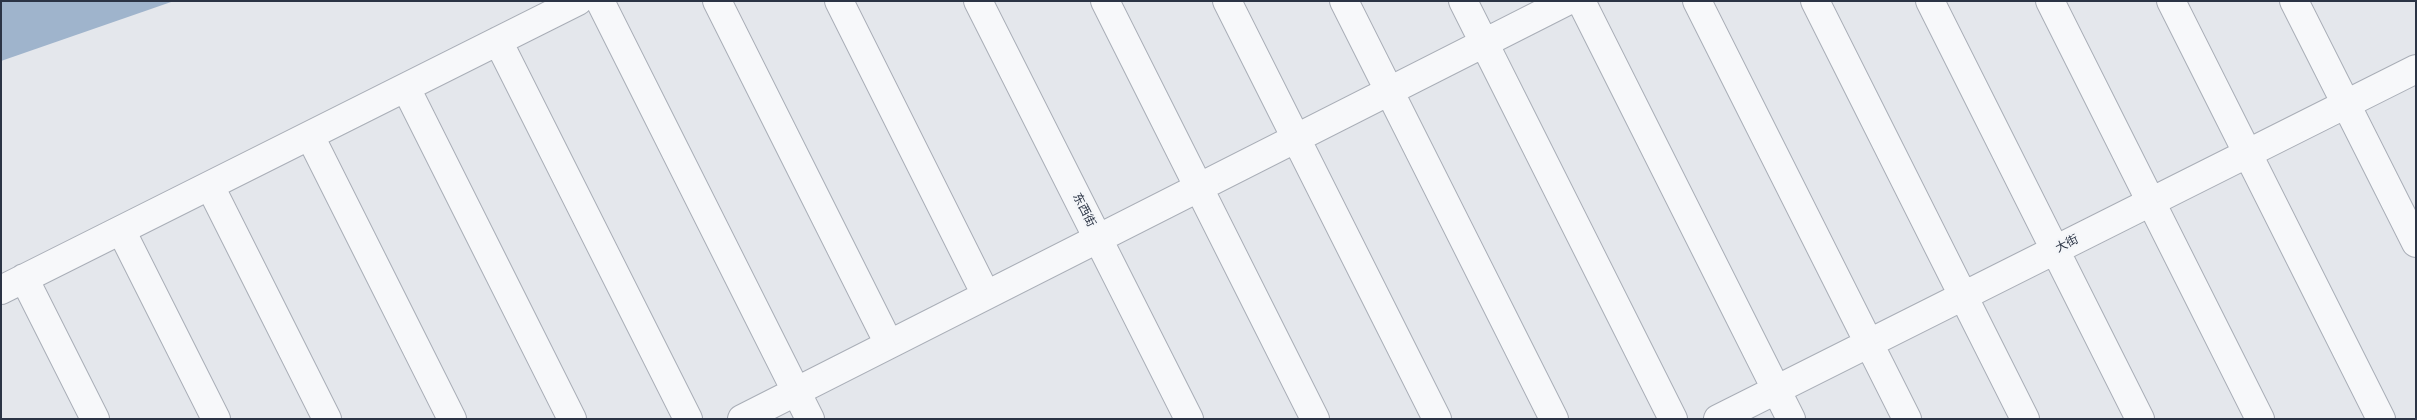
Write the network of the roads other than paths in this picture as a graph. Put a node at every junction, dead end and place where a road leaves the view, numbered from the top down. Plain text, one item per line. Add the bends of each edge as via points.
1 (578, 1) edge
2 (600, 1) edge
3 (716, 1) edge
4 (839, 1) edge
5 (978, 1) edge
6 (1105, 1) edge
7 (1227, 1) edge
8 (1344, 1) edge
9 (1463, 1) edge
10 (1567, 1) edge
11 (1581, 1) edge
12 (1697, 1) edge
13 (1815, 1) edge
14 (1930, 1) edge
15 (2050, 1) edge
16 (2171, 1) edge
17 (2294, 1) edge
18 (498, 42) junction
19 (1484, 43) junction
20 (2416, 69) edge
21 (406, 88) junction
22 (1389, 91) junction
23 (2346, 104) junction
24 (310, 136) junction
25 (1296, 138) junction
26 (2247, 153) junction
27 (210, 186) junction
28 (1199, 187) junction
29 (2151, 202) junction
30 (121, 230) junction
31 (1098, 238) junction
32 (2416, 243) edge
33 (2055, 250) junction
34 (13, 284) edge
35 (986, 295) junction
36 (1963, 296) junction
37 (1869, 343) junction
38 (889, 344) junction
39 (1777, 390) junction
40 (796, 392) junction
41 (95, 419) edge
42 (216, 419) edge
43 (327, 419) edge
44 (452, 419) edge
45 (572, 419) edge
46 (688, 419) edge
47 (742, 419) edge
48 (810, 419) edge
49 (1189, 419) edge
50 (1315, 419) edge
51 (1437, 419) edge
52 (1554, 419) edge
53 (1673, 419) edge
54 (1718, 419) edge
55 (1791, 419) edge
56 (1907, 419) edge
57 (2025, 419) edge
58 (2140, 419) edge
59 (2260, 419) edge
60 (2381, 419) edge

1 - 18 street
2 - 40 street
3 - 38 street
4 - 35 street
5 - 31 street, 东西街
6 - 28 street
7 - 25 street
8 - 22 street
9 - 19 street
10 - 19 street
11 - 39 street
12 - 37 street
13 - 36 street
14 - 33 street
15 - 29 street
16 - 26 street
17 - 23 street
18 - 21 street
18 - 46 street
19 - 22 street
19 - 53 street
20 - 23 street, 大街
21 - 24 street
21 - 45 street
22 - 25 street
22 - 52 street
23 - 26 street, 大街
23 - 32 street
24 - 27 street
24 - 44 street
25 - 28 street
25 - 51 street
26 - 29 street, 大街
26 - 60 street
27 - 30 street
27 - 43 street
28 - 31 street
28 - 50 street
29 - 33 street, 大街
29 - 59 street
30 - 34 street
30 - 42 street
31 - 35 street
31 - 49 street, 东西街
33 - 36 street, 大街
33 - 58 street
34 - 41 street
35 - 38 street
36 - 37 street, 大街
36 - 57 street
37 - 39 street, 大街
37 - 56 street
38 - 40 street
39 - 54 street, 大街
39 - 55 street
40 - 47 street
40 - 48 street

